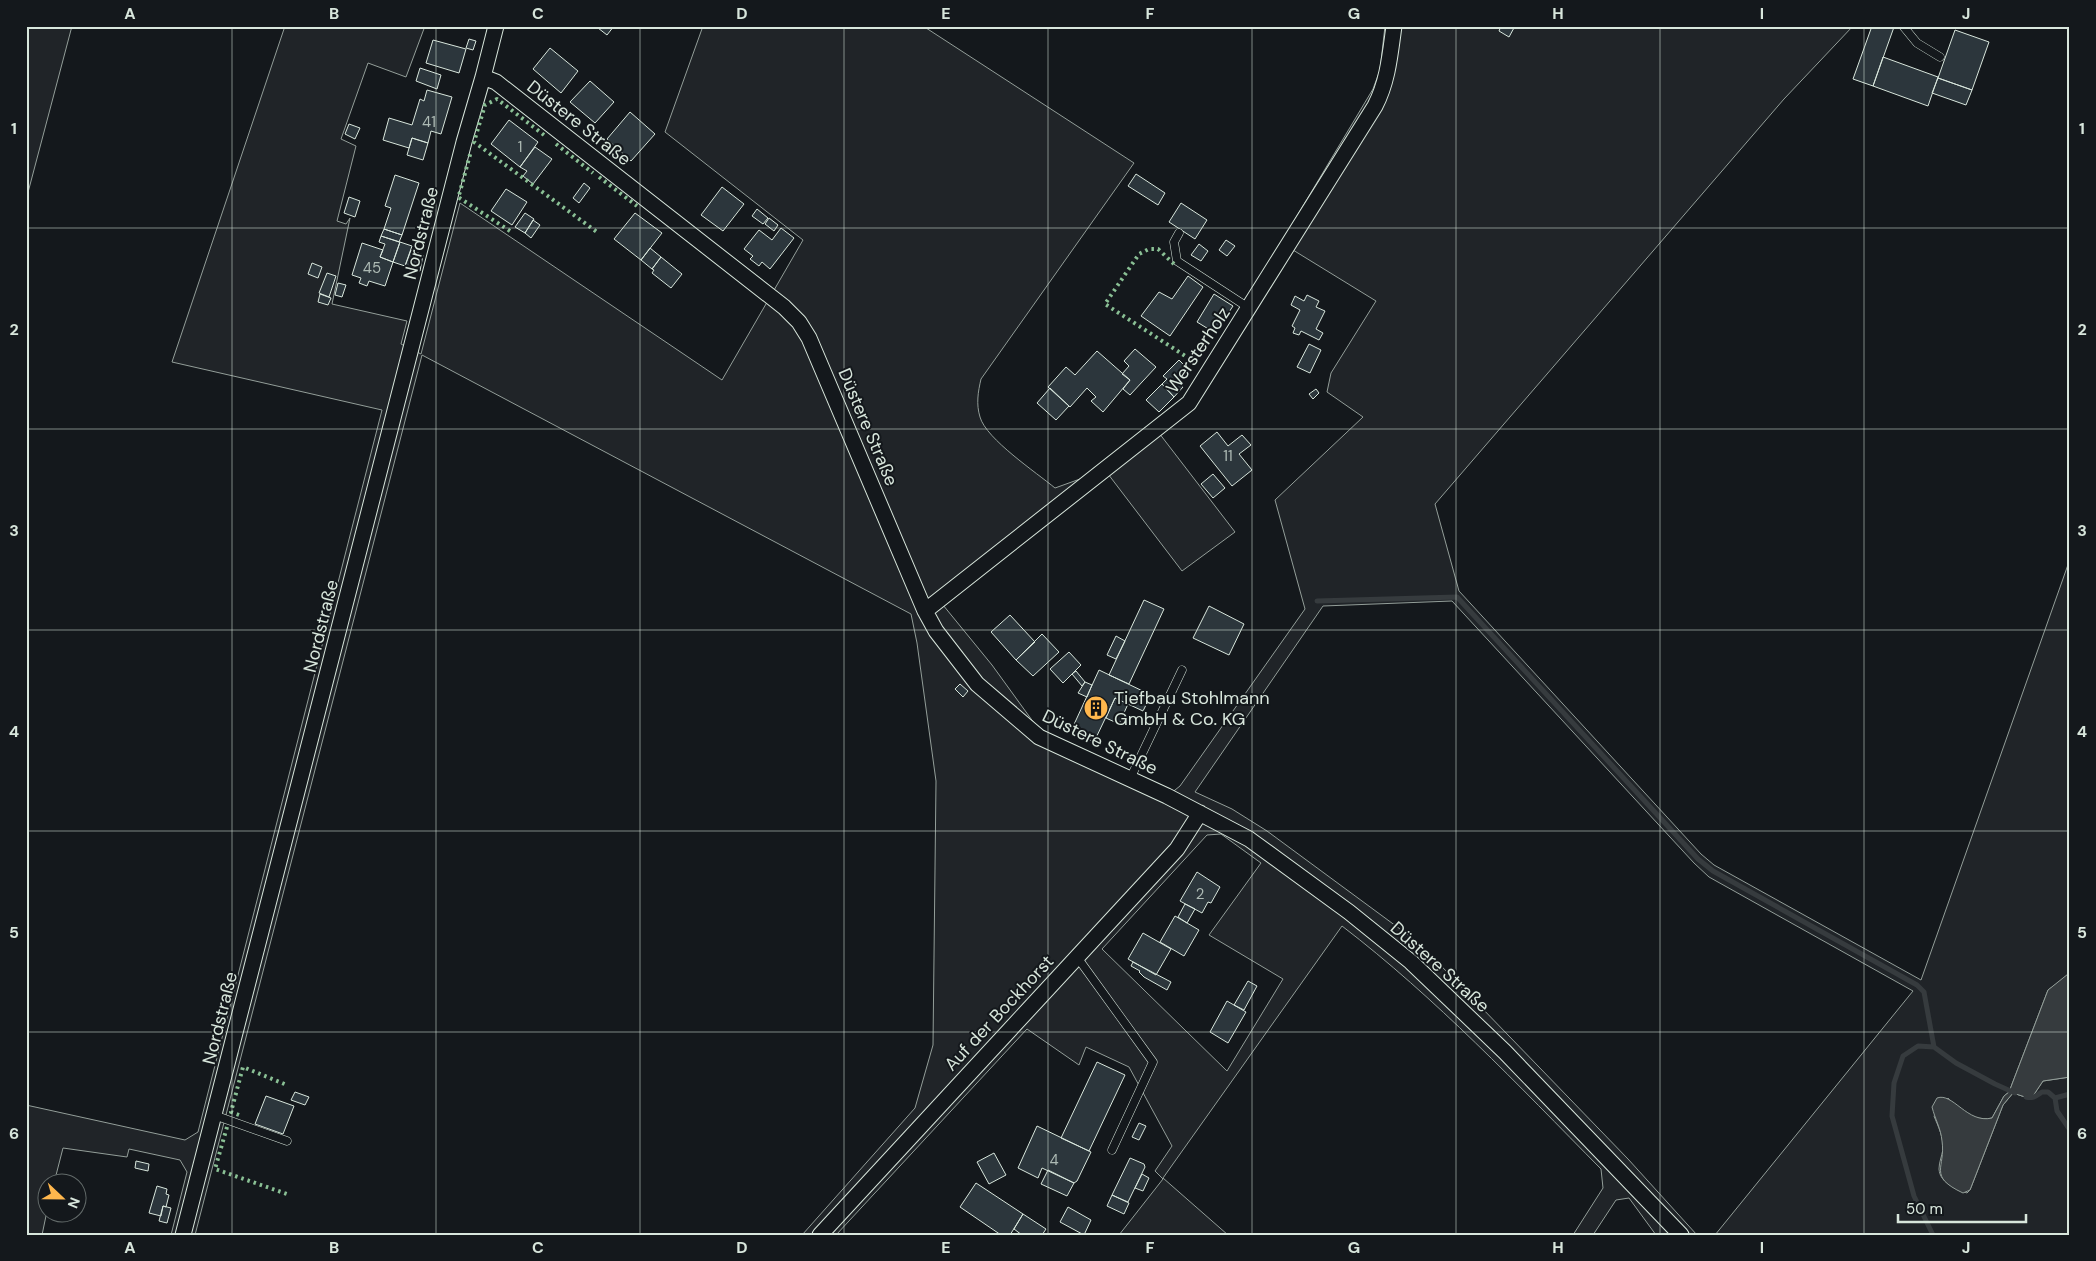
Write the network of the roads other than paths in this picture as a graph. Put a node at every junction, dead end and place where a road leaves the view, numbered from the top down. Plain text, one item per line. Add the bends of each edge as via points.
1 (496, 26) edge
2 (1394, 26) edge
3 (1903, 26) edge
4 (1940, 57) dead end
5 (483, 78) junction
6 (1179, 233) dead end
7 (1249, 308) junction
8 (925, 610) junction
9 (1182, 670) dead end
10 (1130, 779) junction
11 (1200, 813) junction
12 (1077, 957) junction
13 (214, 1115) junction
14 (287, 1141) dead end
15 (1112, 1150) dead end
16 (183, 1235) edge
17 (820, 1235) edge
18 (1682, 1235) edge

1 - 5 street, Nordstraße
2 - 7 street, Wersterholz via 1389,70 1383,90
3 - 4 lane via 1917,43
5 - 8 street, Düstere Straße via 496,82 799,322 809,338
5 - 13 street, Nordstraße
6 - 7 lane via 1174,242 1176,261
7 - 8 street, Wersterholz via 1189,404
8 - 10 street, Düstere Straße via 936,631 977,684 1039,737
9 - 10 lane
10 - 11 street, Düstere Straße
11 - 12 street, Auf der Bockhorst via 1177,849
11 - 18 street, Düstere Straße via 1261,847 1411,962 1505,1052
12 - 15 lane via 1153,1062
12 - 17 street, Auf der Bockhorst
13 - 14 lane
13 - 16 street, Nordstraße

